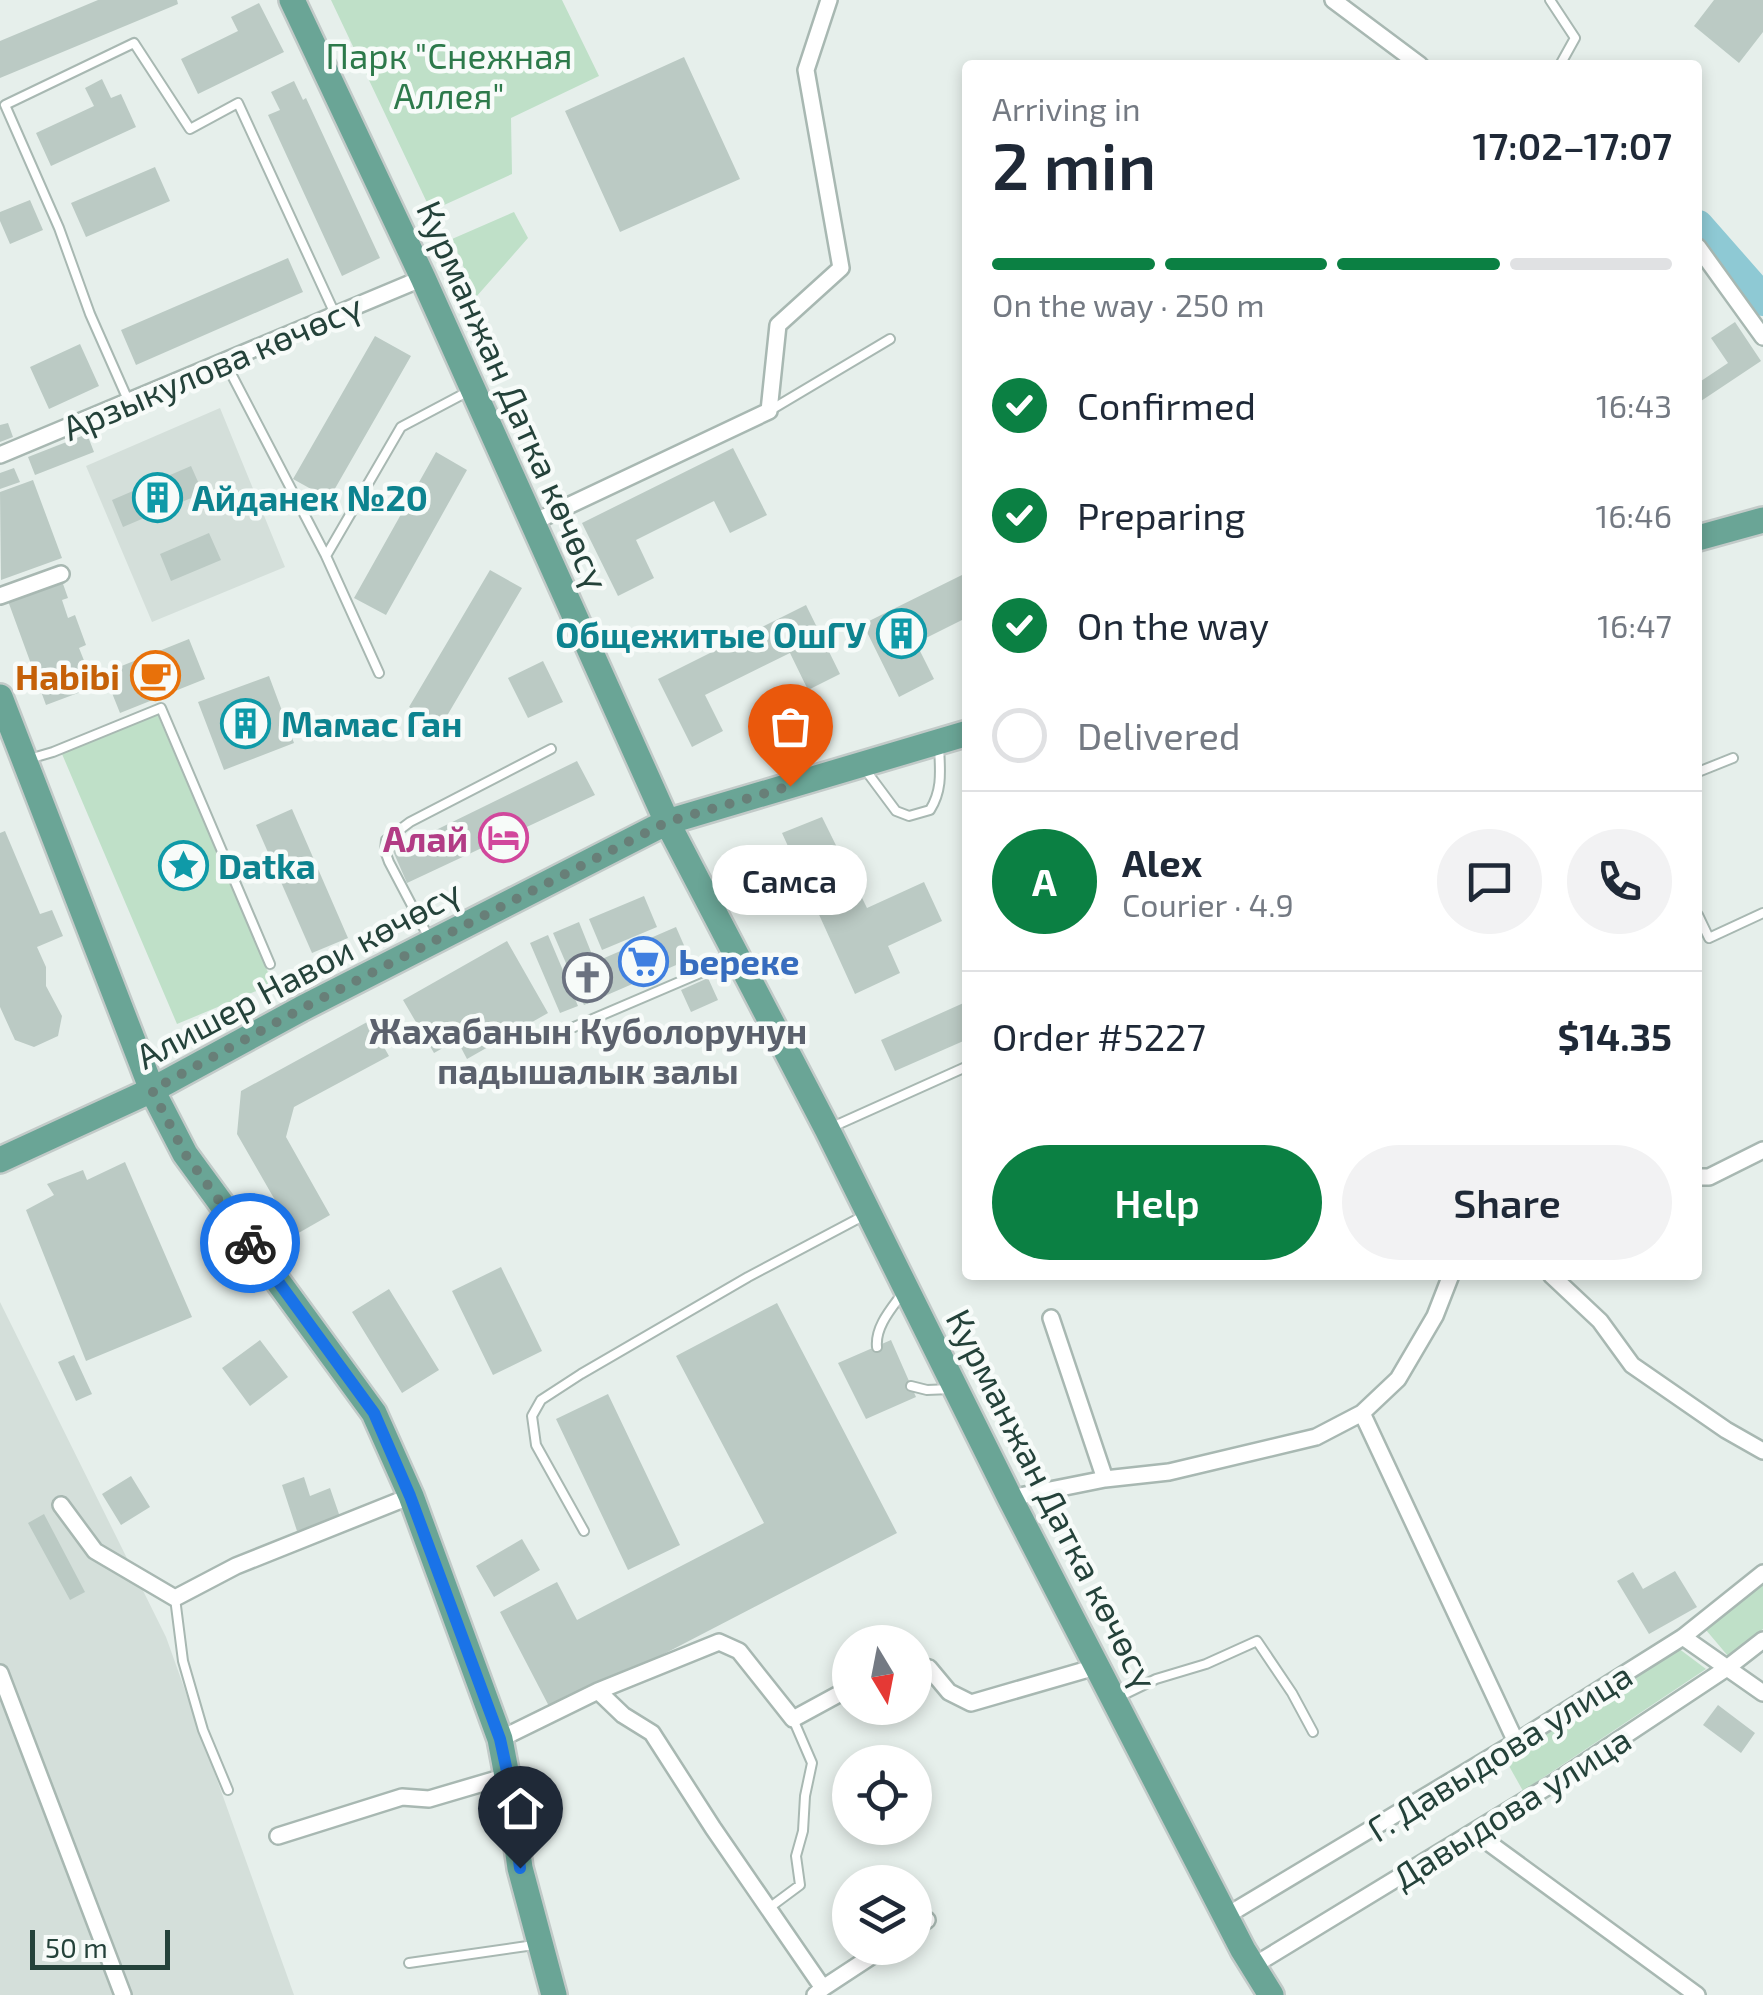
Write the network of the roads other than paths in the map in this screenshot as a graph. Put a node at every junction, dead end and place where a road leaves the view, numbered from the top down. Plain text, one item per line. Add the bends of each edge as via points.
1 (292, 0) edge
2 (828, 0) edge
3 (1333, 0) edge
4 (1550, 0) edge
5 (1413, 60) edge
6 (1563, 60) edge
7 (1702, 253) edge
8 (424, 278) junction
9 (336, 314) junction
10 (1763, 337) edge
11 (890, 338) dead end
12 (224, 360) junction
13 (474, 389) junction
14 (128, 400) junction
15 (768, 411) junction
16 (0, 455) edge
17 (1763, 520) edge
18 (534, 522) junction
19 (1702, 537) edge
20 (326, 556) junction
21 (60, 574) dead end
22 (0, 596) edge
23 (379, 673) dead end
24 (0, 697) edge
25 (962, 736) edge
26 (939, 742) junction
27 (552, 749) dead end
28 (1733, 758) dead end
29 (24, 760) junction
30 (862, 764) junction
31 (1702, 770) edge
32 (667, 822) junction
33 (1763, 913) edge
34 (1702, 923) edge
35 (431, 942) junction
36 (738, 957) junction
37 (270, 964) dead end
38 (574, 1026) dead end
39 (962, 1069) edge
40 (152, 1090) junction
41 (827, 1129) junction
42 (1763, 1150) edge
43 (0, 1160) edge
44 (1702, 1177) edge
45 (868, 1213) junction
46 (1449, 1280) edge
47 (1556, 1280) edge
48 (906, 1289) junction
49 (1050, 1318) dead end
50 (877, 1347) dead end
51 (911, 1386) dead end
52 (956, 1389) junction
53 (1362, 1413) junction
54 (1763, 1451) edge
55 (1105, 1479) junction
56 (410, 1496) junction
57 (1010, 1498) junction
58 (61, 1505) dead end
59 (584, 1530) dead end
60 (1763, 1573) edge
61 (175, 1598) junction
62 (1683, 1636) junction
63 (1763, 1640) edge
64 (1099, 1666) junction
65 (1727, 1668) junction
66 (932, 1672) edge
67 (0, 1673) edge
68 (598, 1691) junction
69 (1763, 1693) edge
70 (832, 1698) edge
71 (1116, 1698) junction
72 (793, 1719) junction
73 (1313, 1732) dead end
74 (500, 1739) junction
75 (1516, 1742) junction
76 (508, 1776) junction
77 (228, 1790) dead end
78 (1474, 1832) junction
79 (278, 1836) dead end
80 (769, 1909) junction
81 (1226, 1916) junction
82 (540, 1944) junction
83 (409, 1963) dead end
84 (858, 1965) edge
85 (1253, 1966) junction
86 (819, 1991) edge
87 (550, 1994) edge
88 (122, 1995) edge
89 (1271, 1995) edge
90 (1696, 1995) edge

1 - 8 main road, Курманжан Датка көчөсү
2 - 15 street via 806,70 840,268 778,325
3 - 5 street
4 - 6 lane via 1575,38
7 - 10 street
8 - 9 street, Арзыкулова көчөсү
8 - 13 main road, Курманжан Датка көчөсү
9 - 12 street, Арзыкулова көчөсү
9 - 14 lane via 238,103 190,128 134,43 5,106
11 - 15 lane
12 - 14 street, Арзыкулова көчөсү
12 - 20 lane
13 - 18 main road, Курманжан Датка көчөсү
13 - 20 lane via 401,427
14 - 16 street, Арзыкулова көчөсү
15 - 18 street
17 - 19 main road
18 - 32 main road, Курманжан Датка көчөсү
20 - 23 lane
21 - 22 street
24 - 29 main road
25 - 26 main road, Алишер Навои көчөсү
26 - 30 main road, Алишер Навои көчөсү
26 - 30 lane via 938,798 930,810 909,816 896,812
27 - 35 lane via 386,840 384,852
28 - 31 lane
29 - 37 lane via 161,708
29 - 40 main road
30 - 32 main road, Алишер Навои көчөсү
32 - 35 main road, Алишер Навои көчөсү
32 - 36 main road, Курманжан Датка көчөсү
33 - 34 lane via 1709,938
35 - 40 main road, Алишер Навои көчөсү
36 - 38 lane
36 - 41 main road, Курманжан Датка көчөсү
39 - 41 lane
40 - 43 main road, Алишер Навои көчөсү
40 - 56 main road via 185,1154 374,1413
41 - 45 main road, Курманжан Датка көчөсү
42 - 44 street
45 - 48 main road, Курманжан Датка көчөсү
45 - 59 lane via 541,1400 532,1416 536,1445
46 - 53 street via 1398,1379
47 - 54 street via 1600,1321 1632,1365
48 - 50 lane via 876,1337
48 - 52 main road, Курманжан Датка көчөсү
49 - 55 street
51 - 52 lane
52 - 57 main road, Курманжан Датка көчөсү
53 - 55 street via 1316,1436 1169,1472
53 - 75 street
55 - 57 street
56 - 61 street via 236,1566
56 - 74 main road
57 - 64 main road, Курманжан Датка көчөсү
58 - 61 street via 95,1551
60 - 62 street, Г. Давыдова улица
61 - 77 lane via 183,1662
62 - 65 street
62 - 75 street, Г. Давыдова улица
63 - 65 street, Давыдова улица
64 - 66 street via 971,1703 948,1692
64 - 71 main road, Курманжан Датка көчөсү
65 - 69 street
65 - 78 street, Давыдова улица
67 - 88 street
68 - 72 street via 719,1642 740,1651
68 - 74 street
68 - 80 street via 652,1732
70 - 72 street
71 - 73 lane via 1256,1641
71 - 81 main road, Курманжан Датка көчөсү
72 - 80 lane via 812,1763 796,1856 800,1885
74 - 76 main road
75 - 81 street, Г. Давыдова улица
76 - 79 street via 429,1799 402,1797
76 - 82 main road via 520,1868
78 - 85 street, Давыдова улица
78 - 90 street
80 - 86 street
81 - 85 main road, Курманжан Датка көчөсү
82 - 83 lane
82 - 87 main road
84 - 86 street
85 - 89 main road, Курманжан Датка көчөсү

